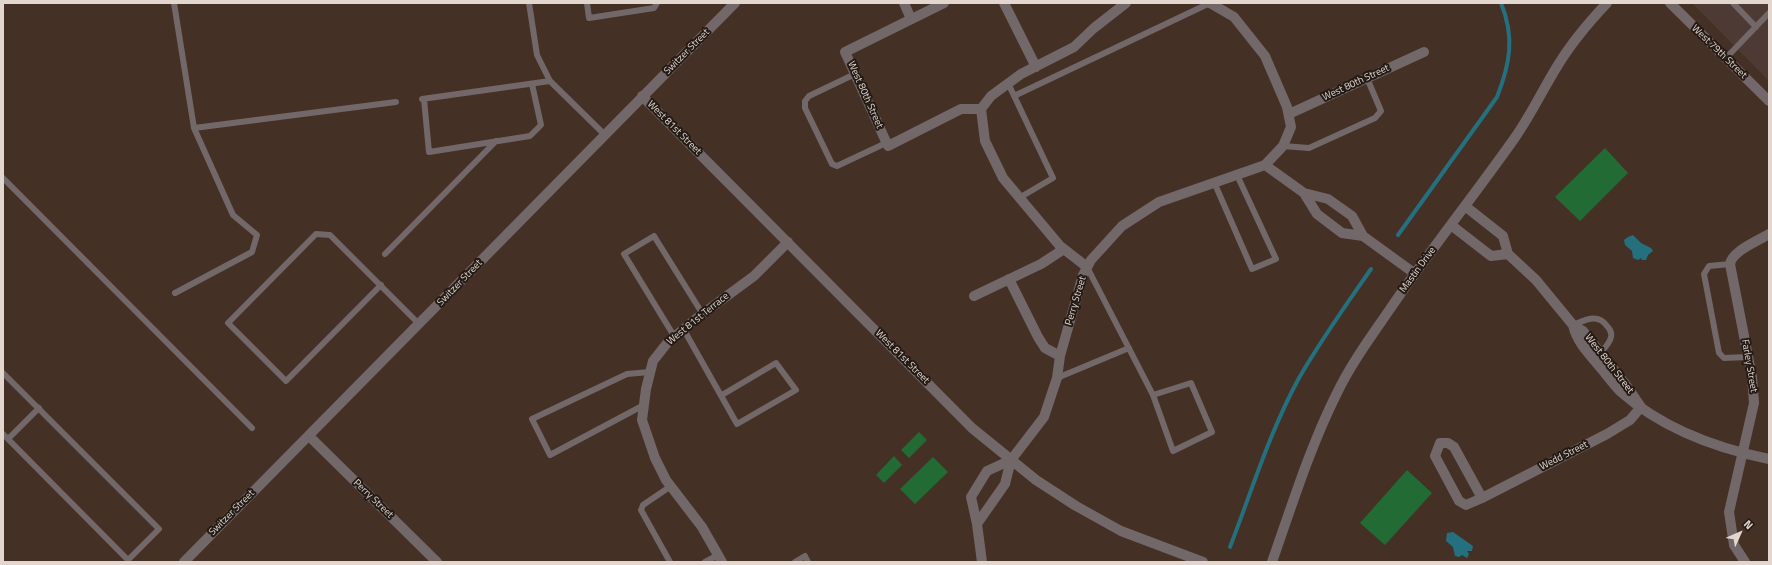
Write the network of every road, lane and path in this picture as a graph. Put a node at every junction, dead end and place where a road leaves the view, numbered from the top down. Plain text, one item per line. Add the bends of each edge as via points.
1 (174, 3) edge
2 (529, 3) edge
3 (587, 3) edge
4 (657, 3) edge
5 (735, 3) edge
6 (904, 3) edge
7 (944, 3) edge
8 (1004, 3) edge
9 (1126, 3) edge
10 (1210, 3) edge
11 (1607, 3) edge
12 (1670, 3) edge
13 (1733, 3) edge
14 (1226, 7) edge
15 (1769, 13) edge
16 (912, 19) junction
17 (1756, 26) junction
18 (1424, 52) dead end
19 (1726, 58) junction
20 (1036, 67) junction
21 (855, 74) junction
22 (1367, 78) junction
23 (550, 81) junction
24 (1008, 83) junction
25 (532, 84) junction
26 (642, 96) junction
27 (1014, 96) junction
28 (1769, 101) edge
29 (396, 102) dead end
30 (981, 109) junction
31 (1289, 114) junction
32 (194, 128) junction
33 (605, 135) junction
34 (496, 141) junction
35 (886, 143) junction
36 (1283, 146) junction
37 (1265, 165) junction
38 (1237, 175) junction
39 (3, 178) edge
40 (1214, 182) junction
41 (1304, 193) junction
42 (1019, 198) junction
43 (1465, 206) junction
44 (1451, 225) junction
45 (1769, 234) edge
46 (1363, 236) junction
47 (788, 242) junction
48 (1064, 249) junction
49 (385, 254) dead end
50 (1508, 254) junction
51 (1730, 264) junction
52 (1087, 268) junction
53 (1414, 273) junction
54 (1009, 279) junction
55 (381, 285) junction
56 (175, 293) dead end
57 (974, 296) dead end
58 (702, 314) junction
59 (419, 324) junction
60 (1573, 325) junction
61 (684, 330) junction
62 (674, 336) junction
63 (1129, 348) junction
64 (1060, 356) junction
65 (1597, 356) junction
66 (1748, 357) junction
67 (650, 372) junction
68 (3, 373) edge
69 (1057, 378) junction
70 (722, 395) junction
71 (1153, 395) junction
72 (644, 405) junction
73 (1641, 407) junction
74 (39, 408) junction
75 (252, 428) dead end
76 (3, 434) edge
77 (309, 436) junction
78 (8, 439) junction
79 (1742, 453) junction
80 (1011, 460) junction
81 (1769, 460) edge
82 (671, 486) junction
83 (1482, 498) junction
84 (977, 524) junction
85 (720, 558) edge
86 (184, 562) edge
87 (437, 562) edge
88 (670, 562) edge
89 (705, 562) edge
90 (795, 562) edge
91 (808, 562) edge
92 (982, 562) edge
93 (1203, 562) edge
94 (1272, 562) edge
95 (1745, 562) edge

1 - 32 lane
2 - 23 lane via 537,55
3 - 4 lane via 589,18 654,8
5 - 26 street, Switzer Street
6 - 16 street
7 - 16 street, West 80th Street
8 - 20 street
9 - 20 street via 1074,47
10 - 14 street
10 - 27 lane
11 - 43 street, Mastin Drive via 1571,46 1533,111
12 - 19 street, West 79th Street
13 - 17 lane
14 - 31 street via 1265,56
15 - 17 lane
16 - 21 street, West 80th Street via 845,52
17 - 19 lane
18 - 22 street, West 80th Street
19 - 28 street, West 79th Street
20 - 24 street
21 - 35 street, West 80th Street
21 - 35 lane via 809,96 805,101 805,108 832,164 837,166
22 - 31 street, West 80th Street
22 - 36 lane via 1381,111 1375,118 1309,148
23 - 25 lane
23 - 33 lane
24 - 27 lane
24 - 30 street via 991,96
25 - 34 lane via 541,125 530,136
25 - 34 lane via 423,99 429,152
26 - 33 street, Switzer Street
26 - 47 street, West 81st Street
27 - 42 lane via 1053,178
29 - 32 lane
30 - 35 street via 961,109 888,146
30 - 42 street via 985,141 1003,178
31 - 36 street via 1292,126
32 - 56 lane via 232,215 257,235 252,252
33 - 59 street, Switzer Street
34 - 49 lane
36 - 37 street
37 - 38 street, Perry Street
37 - 41 street
38 - 40 street, Perry Street
38 - 40 lane via 1276,259 1252,269
39 - 75 lane
40 - 52 street, Perry Street via 1159,202 1122,226 1091,260
41 - 46 street via 1328,199 1352,216
41 - 46 street via 1317,214 1342,233
42 - 48 street
43 - 44 street, Mastin Drive
43 - 50 street, West 80th Street via 1503,236
44 - 50 street via 1491,256
44 - 53 street, Mastin Drive
45 - 51 street via 1736,254
46 - 53 street
47 - 58 street, West 81st Terrace via 754,276
47 - 80 street, West 81st Street via 972,428
48 - 52 street
48 - 54 street via 1041,264
50 - 60 street, West 80th Street via 1536,280
51 - 66 street, Farley Street
51 - 66 lane via 1709,266 1704,274 1719,353 1724,358
52 - 63 lane
52 - 64 street, Perry Street
53 - 94 street, Mastin Drive via 1363,348 1338,392 1310,453
54 - 57 street
54 - 64 street via 1045,348
55 - 55 lane via 330,235 316,234 228,323 286,381
55 - 59 lane
58 - 61 street, West 81st Terrace
58 - 62 lane via 654,236 624,254
59 - 77 street, Switzer Street
60 - 65 street, West 80th Street via 1583,331
60 - 65 lane via 1592,318 1599,318 1606,324 1611,331 1611,338
61 - 62 street, West 81st Terrace
61 - 70 lane
62 - 67 street, West 81st Terrace via 653,361
63 - 69 lane
63 - 71 lane
64 - 69 street, Perry Street
65 - 73 street, West 80th Street via 1626,385
66 - 79 street, Farley Street via 1754,403
67 - 72 street, West 81st Terrace
67 - 72 lane via 627,374 532,419 550,455
68 - 74 lane
69 - 80 street, Perry Street via 1044,418
70 - 70 lane via 737,424 796,390 776,363
71 - 71 lane via 1191,383 1212,432 1173,451
72 - 82 street, West 81st Terrace via 642,420 654,458
73 - 79 street, West 80th Street via 1684,433
73 - 83 street, Wedd Street via 1630,420 1607,434
74 - 78 lane
74 - 78 lane via 159,529 128,560
76 - 78 lane
77 - 86 street, Switzer Street
77 - 87 street, Perry Street
79 - 81 street, West 80th Street
79 - 95 street, Farley Street via 1729,512 1734,545
80 - 84 street, Perry Street via 1005,484
80 - 84 street, Perry Street via 987,471 971,497
80 - 93 street, West 81st Street via 1082,510 1121,531
82 - 85 street, West 81st Terrace via 702,527
82 - 88 lane via 643,505 641,510
83 - 83 street, Wedd Street via 1466,506 1459,501 1435,456 1440,444 1448,443 1454,447
84 - 92 street, Perry Street
85 - 89 lane
90 - 91 lane via 805,556

